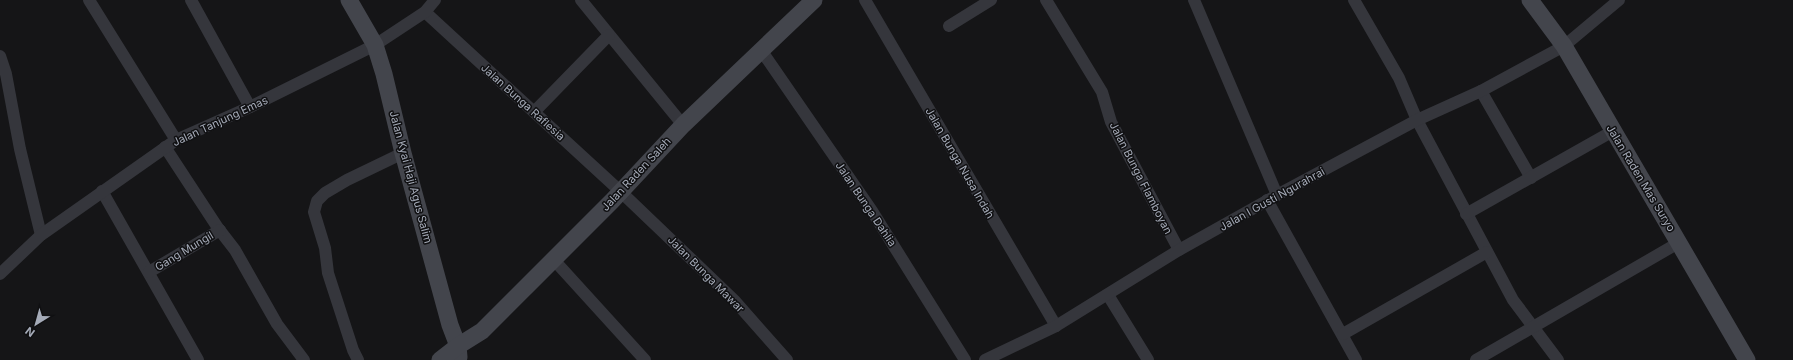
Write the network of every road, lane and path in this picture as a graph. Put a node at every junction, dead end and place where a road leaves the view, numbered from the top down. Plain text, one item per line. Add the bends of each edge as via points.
1 (89, 0) edge
2 (191, 0) edge
3 (349, 0) edge
4 (435, 0) edge
5 (581, 0) edge
6 (814, 0) edge
7 (865, 0) edge
8 (991, 0) edge
9 (1046, 0) edge
10 (1194, 0) edge
11 (1354, 0) edge
12 (1530, 0) edge
13 (1619, 0) edge
14 (425, 12) junction
15 (949, 26) dead end
16 (609, 35) junction
17 (375, 45) junction
18 (1564, 46) junction
19 (761, 50) junction
20 (0, 56) edge
21 (1481, 91) junction
22 (250, 107) junction
23 (534, 112) junction
24 (1417, 120) junction
25 (683, 125) junction
26 (1613, 131) junction
27 (176, 140) junction
28 (165, 147) junction
29 (403, 154) junction
30 (1531, 178) junction
31 (102, 191) junction
32 (620, 191) junction
33 (1272, 198) junction
34 (1466, 214) junction
35 (220, 230) junction
36 (41, 235) junction
37 (1680, 242) junction
38 (1179, 250) junction
39 (1487, 252) junction
40 (554, 260) junction
41 (149, 272) junction
42 (0, 274) edge
43 (1108, 295) junction
44 (1056, 326) junction
45 (1533, 329) junction
46 (1343, 334) junction
47 (458, 353) edge
48 (198, 360) edge
49 (304, 360) edge
50 (358, 360) edge
51 (440, 360) edge
52 (645, 360) edge
53 (787, 360) edge
54 (965, 360) edge
55 (985, 360) edge
56 (1148, 360) edge
57 (1356, 360) edge
58 (1476, 360) edge
59 (1558, 360) edge
60 (1747, 360) edge

1 - 27 street
2 - 22 street
3 - 17 street, Jalan Kyai Haji Agus Salim
4 - 14 street, Jalan Tanjung Emas
5 - 16 street
6 - 19 street, Jalan Raden Saleh
7 - 44 street, Jalan Bunga Nusa Indah
8 - 15 street
9 - 38 street, Jalan Bunga Flamboyan via 1102,92 1111,122
10 - 33 street
11 - 24 street via 1399,78
12 - 18 street, Jalan Raden Mas Suryo
13 - 18 street, Jalan I Gusti Ngurahrai
14 - 17 street, Jalan Tanjung Emas
14 - 23 street, Jalan Bunga Raflesia
16 - 23 street
16 - 25 street
17 - 22 street, Jalan Tanjung Emas
17 - 29 street, Jalan Kyai Haji Agus Salim
18 - 21 street, Jalan I Gusti Ngurahrai
18 - 26 street, Jalan Raden Mas Suryo
19 - 25 street, Jalan Raden Saleh
19 - 54 street, Jalan Bunga Dahlia via 872,211
20 - 36 street
21 - 24 street, Jalan I Gusti Ngurahrai
21 - 30 street
22 - 27 street, Jalan Tanjung Emas
23 - 32 street, Jalan Bunga Raflesia
24 - 33 street, Jalan I Gusti Ngurahrai
24 - 34 street
25 - 32 street, Jalan Raden Saleh
26 - 30 street
26 - 37 street, Jalan Raden Mas Suryo
27 - 28 street, Jalan Tanjung Emas
28 - 31 street, Jalan Tanjung Emas
28 - 35 street
29 - 47 street, Jalan Kyai Haji Agus Salim
29 - 50 street via 325,192 317,201 314,212 325,248 328,273
30 - 34 street
31 - 36 street, Jalan Tanjung Emas
31 - 41 street
32 - 40 street, Jalan Raden Saleh
32 - 53 street, Jalan Bunga Mawar via 734,300
33 - 38 street, Jalan I Gusti Ngurahrai
33 - 46 street
34 - 39 street
35 - 41 street, Gang Mungil
35 - 49 street via 235,250 277,324
36 - 42 street, Jalan Tanjung Emas
37 - 45 street
37 - 60 street, Jalan Raden Mas Suryo
38 - 43 street, Jalan I Gusti Ngurahrai
39 - 45 street via 1513,300
39 - 46 street
40 - 47 street, Jalan Raden Saleh
40 - 52 street
41 - 48 street
43 - 44 street, Jalan I Gusti Ngurahrai
43 - 56 street
44 - 55 street, Jalan I Gusti Ngurahrai
45 - 58 street
45 - 59 street
46 - 57 street
47 - 51 street, Jalan Raden Saleh

